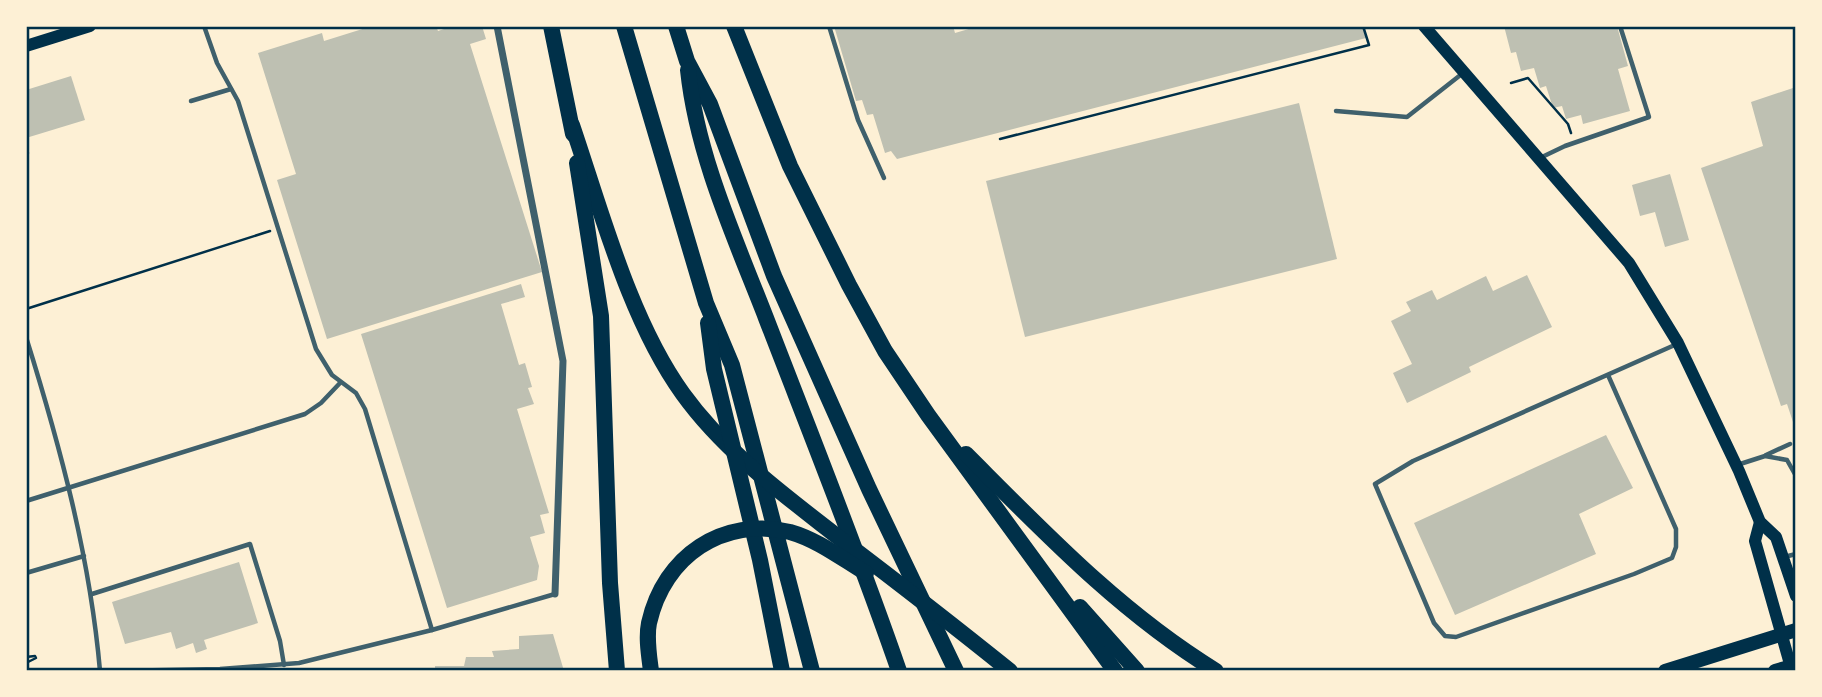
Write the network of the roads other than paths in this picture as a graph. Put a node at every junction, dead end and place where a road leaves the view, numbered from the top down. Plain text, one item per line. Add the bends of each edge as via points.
1 (90, 26) edge
2 (205, 26) edge
3 (497, 26) edge
4 (551, 26) edge
5 (624, 26) edge
6 (676, 26) edge
7 (734, 26) edge
8 (829, 26) edge
9 (1424, 26) edge
10 (1620, 26) edge
11 (26, 46) edge
12 (687, 61) junction
13 (1464, 72) junction
14 (231, 89) junction
15 (191, 101) dead end
16 (1336, 111) dead end
17 (572, 125) junction
18 (1539, 158) junction
19 (884, 178) dead end
20 (706, 303) junction
21 (26, 337) edge
22 (1678, 343) junction
23 (1608, 374) junction
24 (340, 383) junction
25 (928, 415) junction
26 (1790, 444) dead end
27 (1765, 456) junction
28 (1736, 465) junction
29 (1796, 476) edge
30 (68, 488) junction
31 (26, 501) edge
32 (1760, 522) junction
33 (1018, 538) junction
34 (1789, 555) edge
35 (84, 556) junction
36 (26, 573) edge
37 (92, 594) junction
38 (555, 594) joint
39 (1796, 596) edge
40 (432, 630) junction
41 (1789, 632) edge
42 (975, 643) junction
43 (284, 665) junction
44 (1793, 667) edge
45 (220, 670) edge
46 (100, 671) edge
47 (112, 671) edge
48 (617, 671) edge
49 (651, 671) edge
50 (782, 671) edge
51 (812, 671) edge
52 (899, 671) edge
53 (956, 671) edge
54 (1010, 671) edge
55 (1115, 671) edge
56 (1137, 671) edge
57 (1216, 671) edge
58 (1665, 671) edge
59 (1775, 671) edge

1 - 11 main road
2 - 14 lane via 216,63
3 - 38 street via 563,360
4 - 17 highway
5 - 20 highway
6 - 12 highway
7 - 25 highway via 790,166 849,285 885,351
8 - 19 lane via 858,120
9 - 13 main road
10 - 18 lane via 1649,117
12 - 52 highway via 692,110 724,210
12 - 53 highway via 710,104 774,276
13 - 16 lane via 1407,117
13 - 18 main road
14 - 15 lane
14 - 24 lane via 316,349
17 - 42 highway via 638,309 682,393 779,491
17 - 48 highway via 601,316
18 - 22 main road via 1629,262
20 - 50 highway via 714,369
20 - 51 highway via 732,365
21 - 30 lane
22 - 23 lane
22 - 28 main road
23 - 23 lane via 1676,529 1672,558 1455,637 1445,636 1434,623 1375,484 1413,461
24 - 30 lane via 305,414
24 - 40 lane via 356,393 365,409
25 - 33 highway
25 - 57 highway via 1111,596
26 - 27 lane
27 - 28 lane
27 - 29 lane via 1787,460
28 - 32 main road
30 - 31 lane
30 - 35 lane
32 - 34 main road
32 - 41 main road via 1755,541
33 - 55 highway
33 - 56 highway
34 - 39 main road
35 - 36 lane
35 - 37 lane
37 - 43 lane via 250,544
37 - 46 lane
38 - 40 lane
40 - 43 lane
41 - 44 main road
41 - 58 main road
42 - 49 highway via 810,538 749,529 708,540 668,577 649,624
42 - 54 highway
43 - 45 lane
44 - 59 main road
45 - 47 lane

